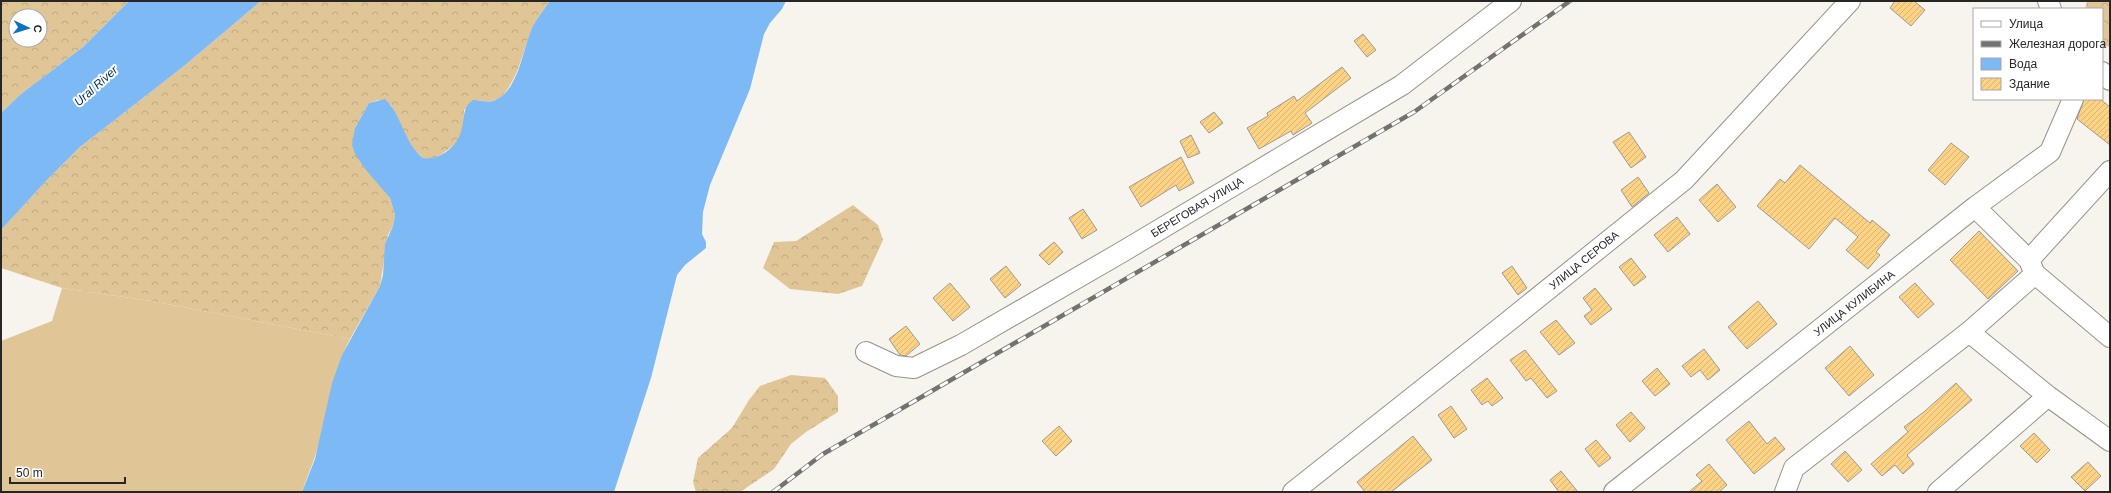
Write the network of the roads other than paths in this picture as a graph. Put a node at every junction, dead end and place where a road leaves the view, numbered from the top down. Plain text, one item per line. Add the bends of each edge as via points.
1 (1511, 1) edge
2 (1850, 1) edge
3 (2073, 100) edge
4 (2110, 171) edge
5 (1975, 207) junction
6 (2032, 267) junction
7 (1969, 332) junction
8 (2110, 337) edge
9 (866, 352) dead end
10 (2048, 396) junction
11 (2110, 441) edge
12 (1293, 492) edge
13 (1614, 492) edge
14 (1785, 492) edge
15 (1938, 492) edge

1 - 9 street, БЕРЕГОВАЯ УЛИЦА via 1402,85 961,345 914,368 896,366
2 - 12 street, УЛИЦА СЕРОВА via 1684,180
3 - 5 street, УЛИЦА КУЛИБИНА via 2050,152
4 - 6 street
5 - 6 street
5 - 13 street, УЛИЦА КУЛИБИНА
6 - 7 street
6 - 8 street
7 - 10 street
7 - 14 street via 1794,468
10 - 11 street
10 - 15 street

